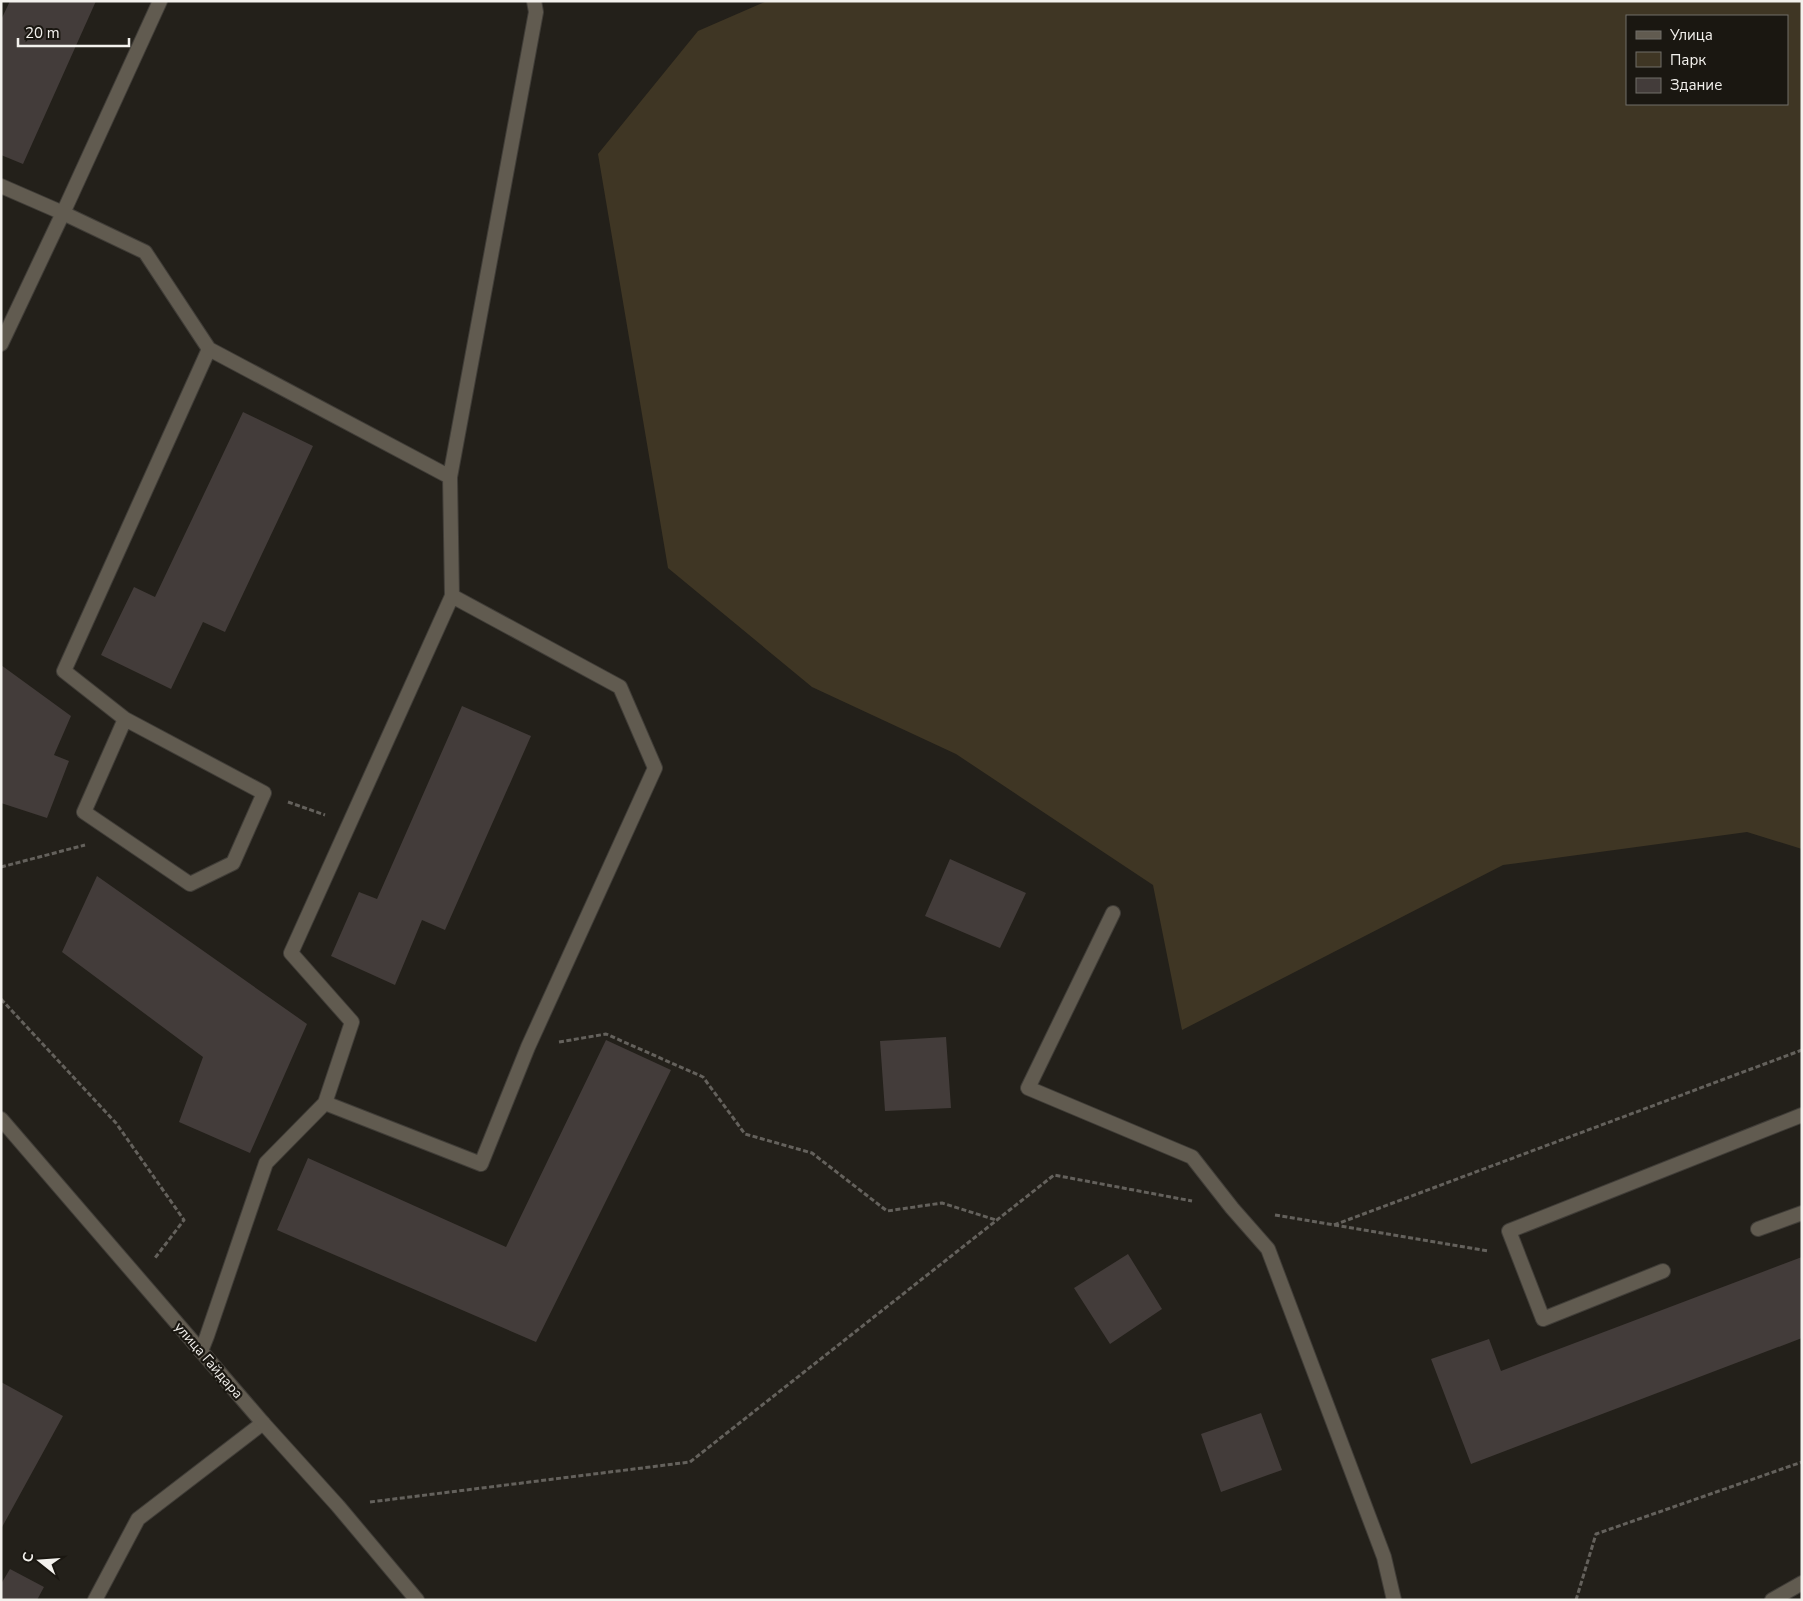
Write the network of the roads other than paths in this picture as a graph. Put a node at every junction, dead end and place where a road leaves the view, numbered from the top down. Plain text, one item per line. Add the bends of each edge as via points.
1 (160, 1) edge
2 (534, 1) edge
3 (1, 186) edge
4 (63, 213) junction
5 (1, 344) edge
6 (209, 349) junction
7 (450, 478) junction
8 (452, 596) junction
9 (125, 719) junction
10 (1113, 913) dead end
11 (325, 1103) junction
12 (1802, 1115) edge
13 (1, 1119) edge
14 (1802, 1213) edge
15 (1758, 1229) dead end
16 (1663, 1271) dead end
17 (201, 1350) junction
18 (263, 1423) junction
19 (1802, 1583) edge
20 (95, 1600) edge
21 (417, 1600) edge
22 (1394, 1600) edge
23 (1772, 1600) edge

1 - 4 street
2 - 7 street via 536,12
3 - 4 street
4 - 5 street
4 - 6 street via 145,252
6 - 7 street
6 - 9 street via 64,671
7 - 8 street
8 - 11 street via 291,953 352,1022
8 - 11 street via 620,687 655,768 528,1048 481,1164
9 - 9 street via 84,812 190,884 233,863 264,794
10 - 22 street via 1028,1088 1192,1158 1268,1249 1384,1557
11 - 17 street via 266,1163
12 - 16 street via 1508,1231 1543,1320
13 - 17 street, улица Гайдара
14 - 15 street
17 - 18 street, улица Гайдара
18 - 20 street via 138,1519
18 - 21 street, улица Гайдара
19 - 23 street

